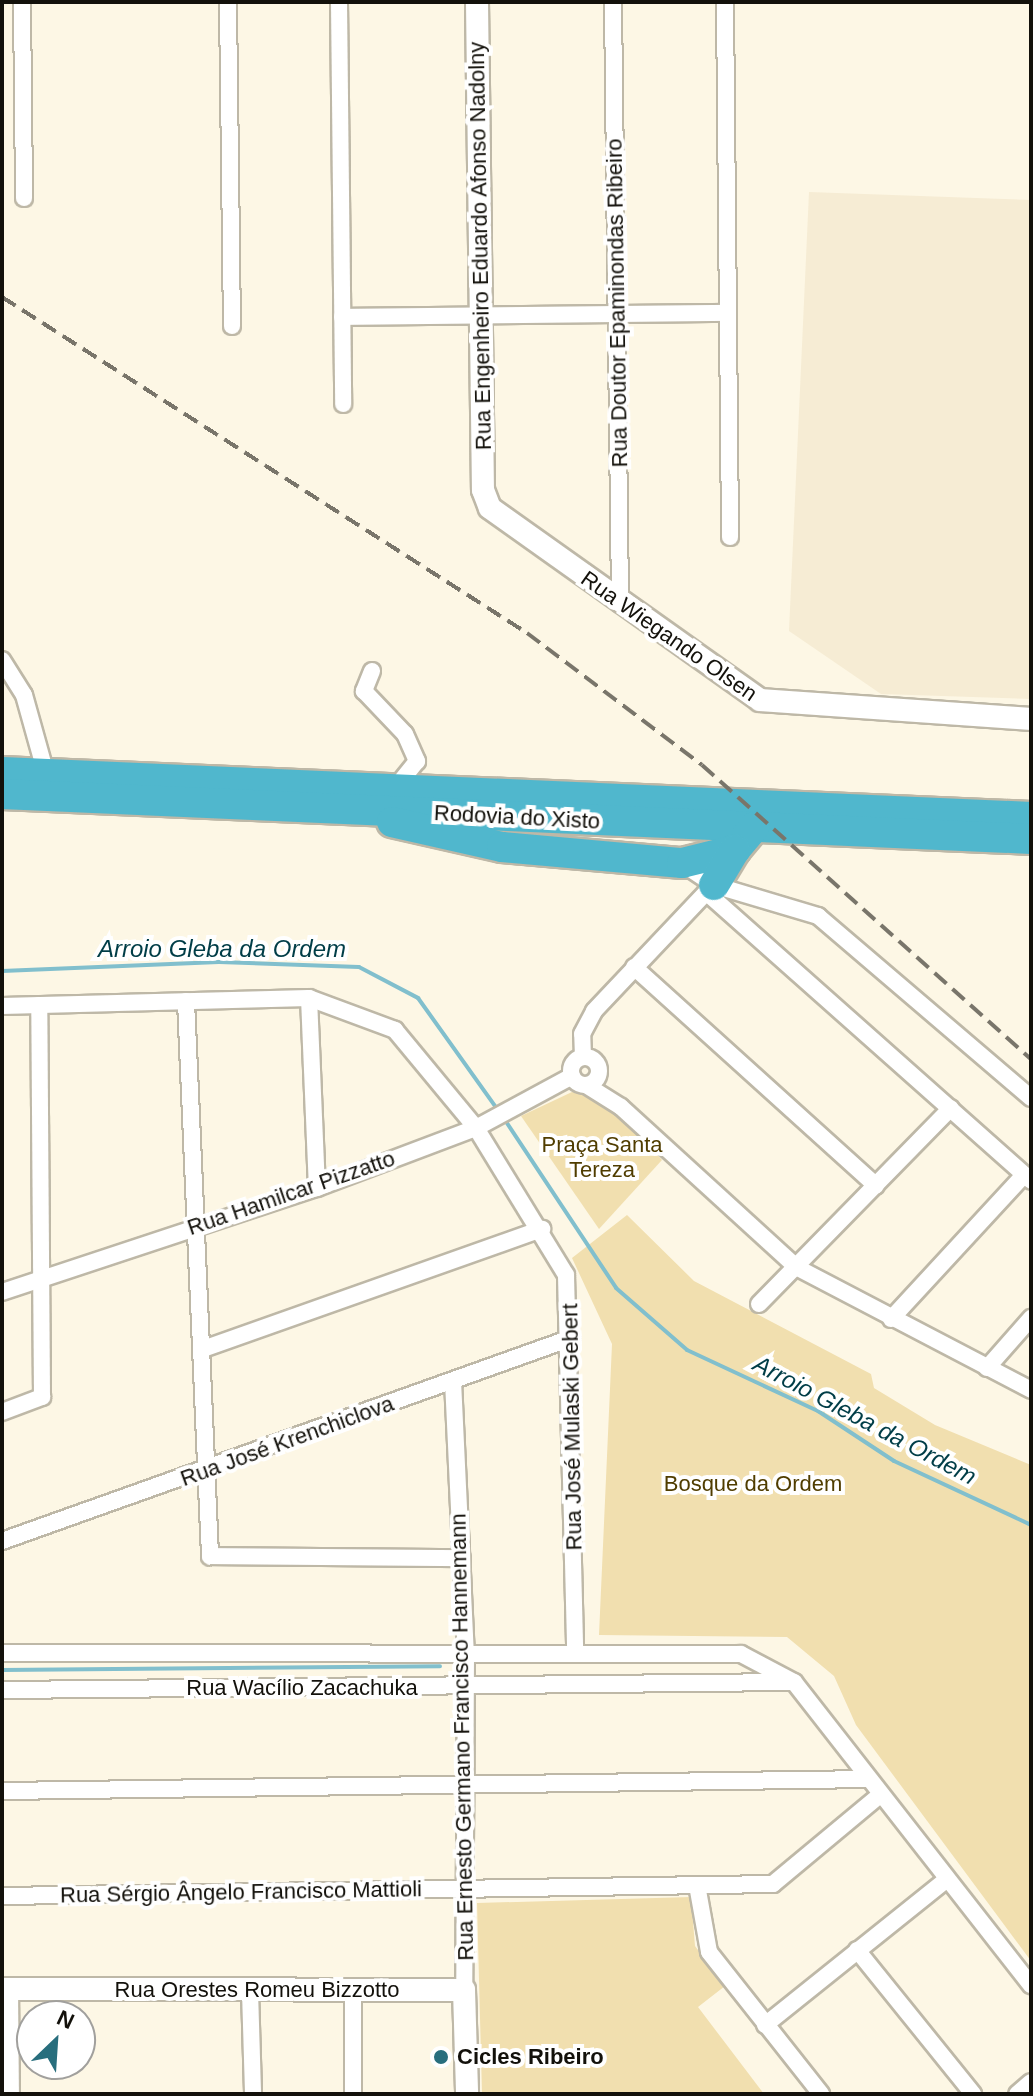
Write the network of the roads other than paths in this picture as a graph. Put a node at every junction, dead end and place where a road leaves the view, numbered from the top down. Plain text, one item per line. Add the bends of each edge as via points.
1 (22, 2) edge
2 (228, 2) edge
3 (339, 2) edge
4 (477, 2) edge
5 (613, 2) edge
6 (725, 2) edge
7 (24, 198) dead end
8 (728, 313) junction
9 (617, 314) junction
10 (481, 316) junction
11 (342, 317) junction
12 (232, 326) dead end
13 (343, 404) dead end
14 (483, 490) joint
15 (730, 537) dead end
16 (620, 604) junction
17 (2, 660) edge
18 (372, 671) dead end
19 (1031, 719) edge
20 (2, 772) edge
21 (46, 774) junction
22 (394, 789) junction
23 (2, 794) edge
24 (1031, 802) edge
25 (352, 809) junction
26 (939, 813) junction
27 (1031, 817) edge
28 (754, 827) junction
29 (1000, 838) junction
30 (1031, 839) edge
31 (1031, 847) edge
32 (735, 850) junction
33 (682, 863) junction
34 (710, 888) junction
35 (634, 967) junction
36 (309, 998) junction
37 (186, 1001) junction
38 (39, 1005) junction
39 (2, 1006) edge
40 (583, 1057) junction
41 (598, 1067) junction
42 (579, 1080) junction
43 (1031, 1098) edge
44 (621, 1107) junction
45 (951, 1108) junction
46 (479, 1126) junction
47 (1028, 1178) edge
48 (876, 1186) junction
49 (317, 1188) junction
50 (199, 1225) junction
51 (542, 1229) junction
52 (796, 1267) junction
53 (40, 1278) junction
54 (2, 1292) edge
55 (759, 1304) dead end
56 (1031, 1318) edge
57 (891, 1319) junction
58 (571, 1338) junction
59 (203, 1349) junction
60 (987, 1368) junction
61 (453, 1381) junction
62 (1031, 1390) edge
63 (2, 1412) edge
64 (205, 1470) junction
65 (2, 1541) edge
66 (462, 1558) junction
67 (2, 1653) edge
68 (575, 1654) junction
69 (466, 1655) junction
70 (794, 1682) junction
71 (464, 1687) junction
72 (2, 1690) edge
73 (867, 1779) junction
74 (462, 1782) junction
75 (2, 1791) edge
76 (880, 1795) junction
77 (947, 1879) junction
78 (697, 1885) junction
79 (463, 1888) junction
80 (2, 1896) edge
81 (857, 1950) junction
82 (1031, 1985) edge
83 (6, 1989) edge
84 (464, 1990) junction
85 (250, 1991) junction
86 (353, 1991) junction
87 (765, 2025) junction
88 (1031, 2082) edge
89 (11, 2094) edge
90 (253, 2094) edge
91 (353, 2094) edge
92 (467, 2094) edge
93 (821, 2094) edge
94 (973, 2094) edge
95 (1017, 2094) edge

1 - 7 street
2 - 12 street
3 - 11 street
4 - 10 street, Rua Engenheiro Eduardo Afonso Nadolny
5 - 9 street, Rua Doutor Epaminondas Ribeiro
6 - 8 street
8 - 9 street
8 - 15 street
9 - 10 street
9 - 16 street, Rua Doutor Epaminondas Ribeiro
10 - 11 street
10 - 14 street, Rua Engenheiro Eduardo Afonso Nadolny
11 - 13 street
14 - 16 street, Rua Wiegando Olsen via 497,515
16 - 19 street, Rua Wiegando Olsen via 773,705
17 - 21 street via 24,695
18 - 22 street via 364,691 405,734 417,761
20 - 21 highway, Rodovia do Xisto
21 - 22 highway, Rodovia do Xisto
22 - 26 highway, Rodovia do Xisto
23 - 25 highway, Rodovia do Xisto
24 - 26 highway
25 - 28 highway, Rodovia do Xisto
25 - 33 highway via 502,847
26 - 27 highway, Rodovia do Xisto
28 - 29 highway, Rodovia do Xisto
28 - 32 highway
29 - 30 highway, Rodovia do Xisto
29 - 31 highway
32 - 33 highway
32 - 34 highway
33 - 34 street
34 - 35 street
34 - 43 street via 818,916
34 - 45 street
35 - 40 street via 587,1022
35 - 48 street
36 - 37 street, Rua José Mulaski Gebert
36 - 46 street, Rua José Mulaski Gebert via 395,1030
36 - 49 street
37 - 38 street, Rua José Mulaski Gebert
37 - 50 street
38 - 39 street, Rua José Mulaski Gebert
38 - 53 street
40 - 41 street
40 - 42 street
41 - 42 street
41 - 44 street
42 - 44 street
42 - 46 street, Rua Hamilcar Pizzatto
44 - 52 street
45 - 47 street
45 - 48 street
46 - 49 street, Rua Hamilcar Pizzatto
46 - 51 street, Rua José Mulaski Gebert
47 - 57 street
48 - 52 street
49 - 50 street, Rua Hamilcar Pizzatto
50 - 53 street, Rua Hamilcar Pizzatto
50 - 59 street
51 - 58 street, Rua José Mulaski Gebert via 566,1275
51 - 59 street
52 - 55 street
52 - 57 street
53 - 54 street, Rua Hamilcar Pizzatto
53 - 63 street via 42,1397
56 - 60 street
57 - 60 street
58 - 61 street, Rua José Krenchiclova
58 - 68 street, Rua José Mulaski Gebert
59 - 64 street
60 - 62 street
61 - 64 street, Rua José Krenchiclova
61 - 66 street, Rua Ernesto Germano Francisco Hannemann
64 - 65 street, Rua José Krenchiclova
64 - 66 street via 210,1556
66 - 69 street, Rua Ernesto Germano Francisco Hannemann
67 - 69 street, Rua Wacílio Zacachuka
68 - 69 street, Rua Wacílio Zacachuka
68 - 70 street, Rua Wacílio Zacachuka via 741,1654
69 - 71 street, Rua Ernesto Germano Francisco Hannemann
70 - 71 street, Rua Wacílio Zacachuka
70 - 73 street
71 - 72 street, Rua Wacílio Zacachuka
71 - 74 street, Rua Ernesto Germano Francisco Hannemann
73 - 74 street
73 - 76 street
74 - 75 street
74 - 79 street, Rua Ernesto Germano Francisco Hannemann
76 - 77 street
76 - 78 street, Rua Sérgio Ângelo Francisco Mattioli via 773,1884
77 - 81 street
77 - 82 street
78 - 79 street, Rua Sérgio Ângelo Francisco Mattioli
78 - 87 street via 709,1952
79 - 80 street, Rua Sérgio Ângelo Francisco Mattioli
79 - 84 street, Rua Ernesto Germano Francisco Hannemann
81 - 87 street
81 - 94 street
83 - 85 street, Rua Orestes Romeu Bizzotto
83 - 89 street
84 - 86 street, Rua Orestes Romeu Bizzotto
84 - 92 street, Rua Ernesto Germano Francisco Hannemann
85 - 86 street, Rua Orestes Romeu Bizzotto
85 - 90 street
86 - 91 street
87 - 93 street
88 - 95 street

